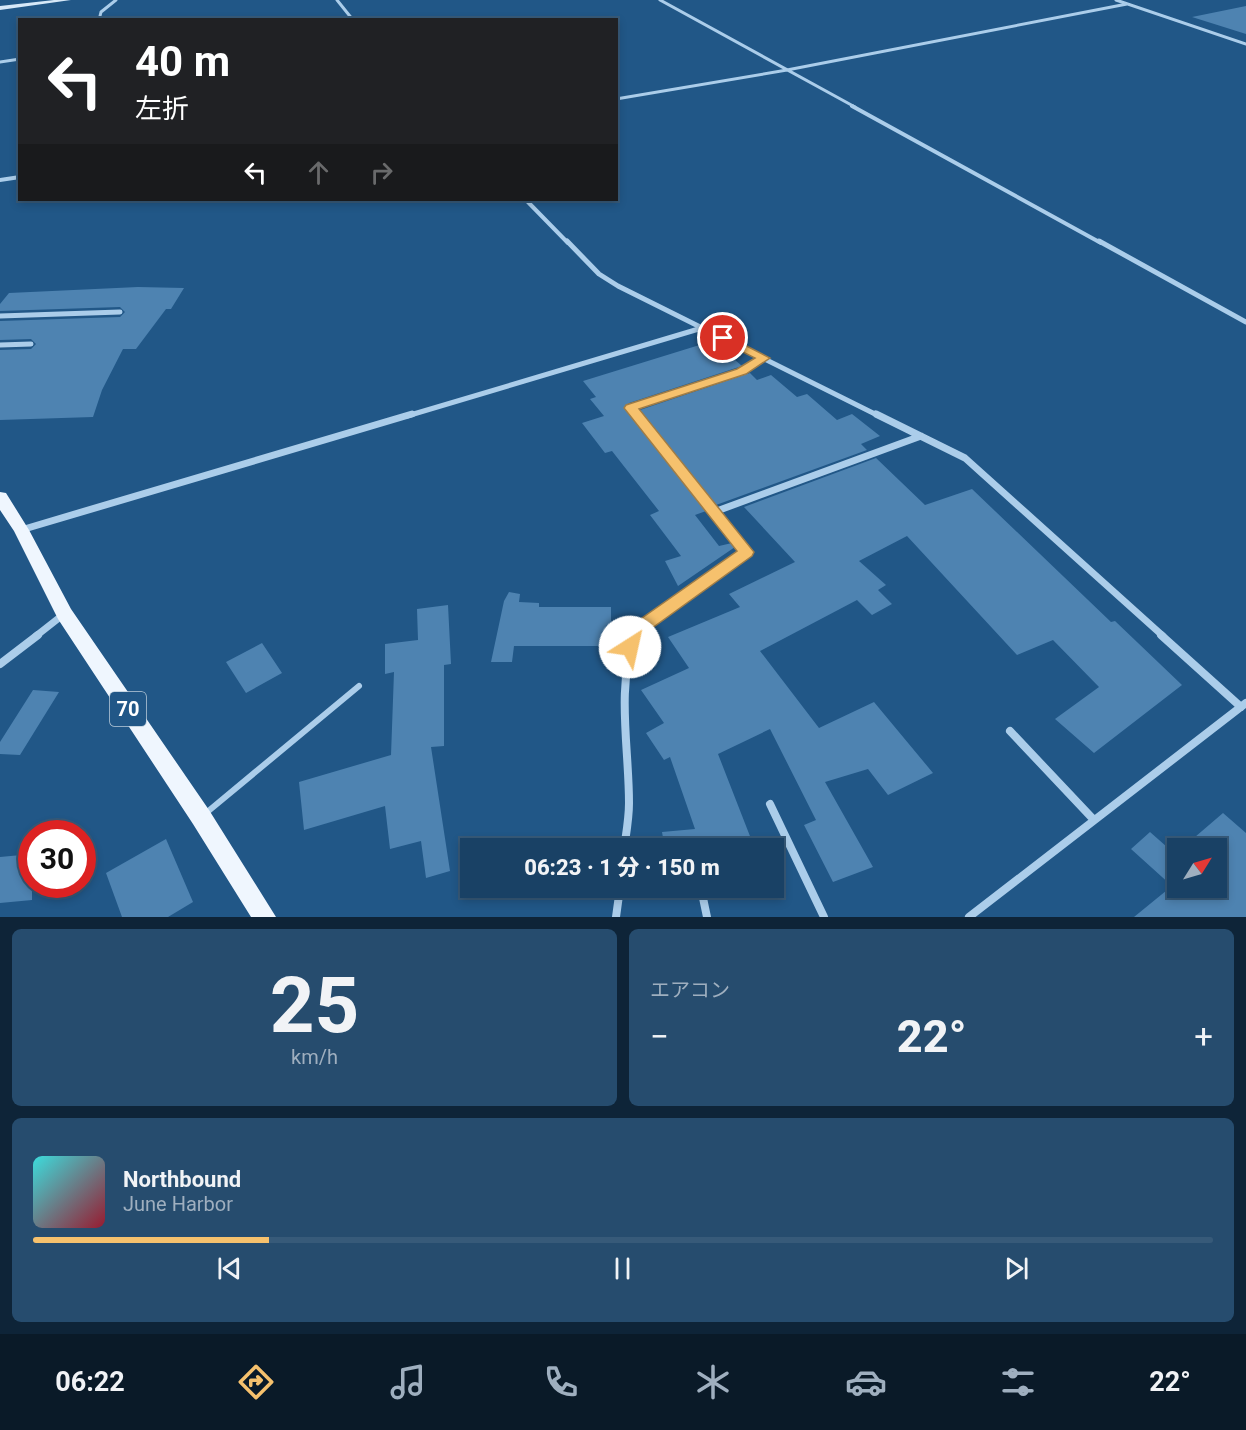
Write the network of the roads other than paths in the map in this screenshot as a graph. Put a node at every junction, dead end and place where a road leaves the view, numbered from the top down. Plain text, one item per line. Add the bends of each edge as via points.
1 (68, 0) edge
2 (116, 0) edge
3 (337, 0) edge
4 (660, 0) edge
5 (1116, 0) edge
6 (1128, 4) junction
7 (0, 8) edge
8 (100, 18) edge
9 (351, 18) edge
10 (1246, 44) edge
11 (18, 59) edge
12 (0, 62) edge
13 (787, 70) junction
14 (618, 99) edge
15 (18, 177) edge
16 (0, 180) edge
17 (527, 201) edge
18 (120, 312) dead end
19 (0, 316) edge
20 (1246, 322) edge
21 (702, 328) junction
22 (31, 344) dead end
23 (0, 345) edge
24 (764, 358) junction
25 (921, 436) junction
26 (0, 497) edge
27 (714, 512) junction
28 (21, 530) junction
29 (64, 614) junction
30 (0, 664) edge
31 (359, 686) dead end
32 (1243, 705) edge
33 (1010, 731) dead end
34 (770, 804) dead end
35 (201, 817) junction
36 (1095, 820) junction
37 (625, 838) edge
38 (619, 898) edge
39 (703, 898) dead end
40 (259, 915) edge
41 (616, 917) edge
42 (707, 917) edge
43 (824, 917) edge
44 (969, 917) edge

1 - 7 street
2 - 8 street
3 - 9 street
4 - 13 street
5 - 6 street
6 - 10 street
6 - 13 street
11 - 12 street
13 - 14 street
13 - 20 street
15 - 16 street
17 - 21 street via 599,274
18 - 19 street
21 - 24 street
21 - 28 street
22 - 23 street
24 - 25 street
24 - 27 street via 742,372 631,408
25 - 27 street
25 - 32 street via 965,458
26 - 28 main road, 70
27 - 37 street via 746,552 638,630 630,647 624,709 629,804
28 - 29 main road, 70
29 - 30 street
29 - 35 main road, 70
31 - 35 lane
32 - 36 street
33 - 36 street
34 - 43 street
35 - 40 main road, 70
36 - 44 street
38 - 41 street
39 - 42 street

